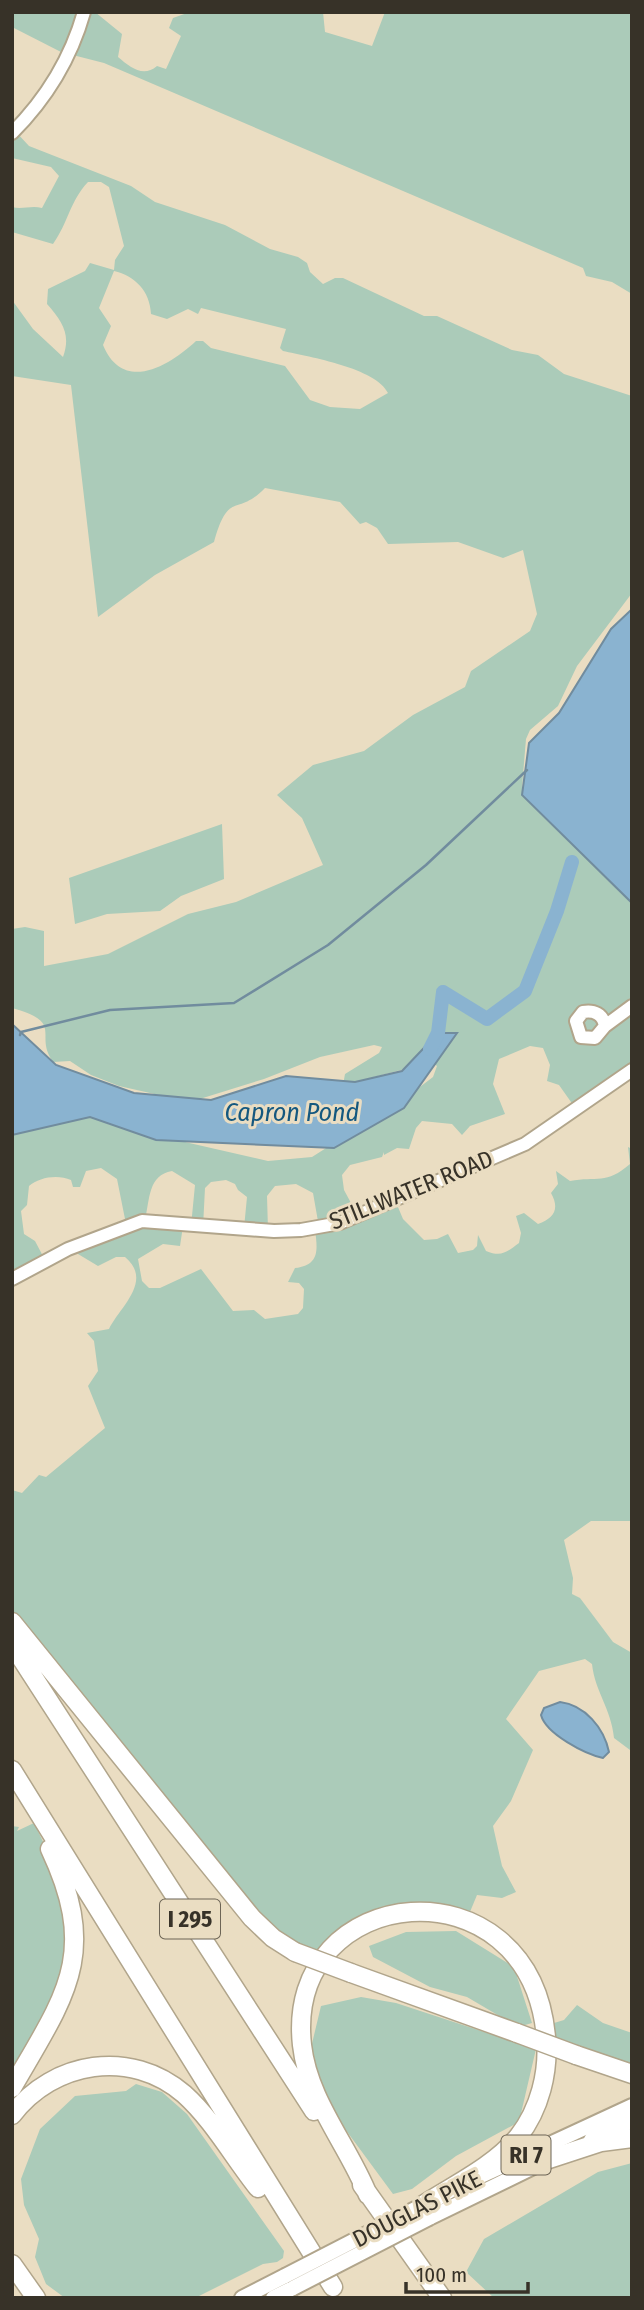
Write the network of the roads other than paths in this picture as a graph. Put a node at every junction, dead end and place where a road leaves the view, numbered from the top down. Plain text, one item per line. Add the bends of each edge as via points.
1 (84, 12) edge
2 (12, 132) edge
3 (632, 1006) edge
4 (605, 1026) dead end
5 (632, 1070) edge
6 (12, 1279) edge
7 (12, 1622) edge
8 (12, 1644) edge
9 (14, 1773) edge
10 (632, 2074) edge
11 (12, 2088) edge
12 (632, 2106) edge
13 (12, 2115) edge
14 (632, 2121) edge
15 (632, 2138) edge
16 (546, 2160) junction
17 (368, 2195) junction
18 (424, 2210) junction
19 (397, 2236) junction
20 (12, 2264) edge
21 (289, 2282) junction
22 (337, 2292) edge
23 (36, 2298) edge
24 (242, 2298) edge
25 (273, 2298) edge
26 (442, 2298) edge
27 (454, 2298) edge

1 - 2 street via 60,71
3 - 4 street
5 - 6 street, STILLWATER ROAD via 525,1144 340,1223 274,1231 142,1221 68,1249
7 - 10 highway, bridge via 258,1925 295,1952
8 - 17 highway, I 295
9 - 11 highway via 66,1886 75,1944 64,1998
9 - 22 highway
12 - 18 main road, DOUGLAS PIKE / RI 7
13 - 22 highway via 43,2085 87,2067 122,2066 163,2079 201,2112
14 - 16 main road, DOUGLAS PIKE / RI 7
15 - 16 highway via 601,2142
16 - 18 main road, DOUGLAS PIKE / RI 7
17 - 18 highway via 309,2075 301,2032 306,1995 330,1951 360,1926 397,1912 442,1913 489,1932 520,1963 543,2017 546,2064 536,2107 517,2138
17 - 19 highway, I 295
18 - 21 main road, DOUGLAS PIKE / RI 7, bridge
19 - 26 highway, I 295
19 - 27 highway
20 - 23 highway
21 - 24 main road, DOUGLAS PIKE / RI 7
21 - 25 main road, DOUGLAS PIKE / RI 7

